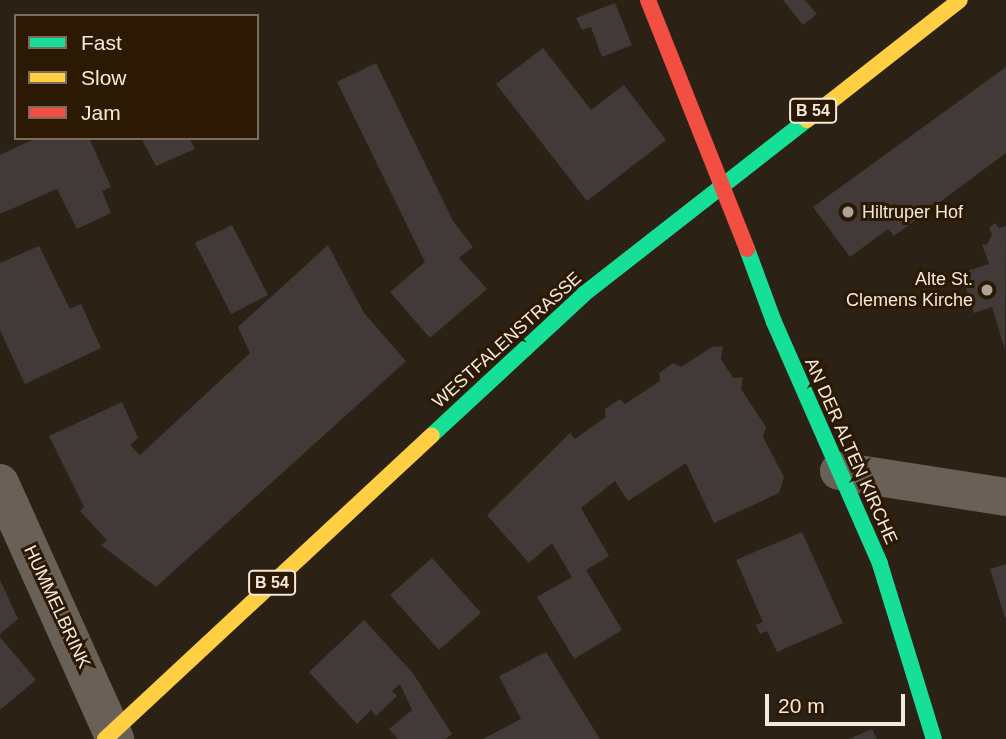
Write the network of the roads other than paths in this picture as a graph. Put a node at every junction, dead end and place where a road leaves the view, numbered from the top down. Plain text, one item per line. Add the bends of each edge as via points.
1 (649, 0) edge
2 (960, 0) edge
3 (722, 184) junction
4 (839, 471) junction
5 (0, 483) edge
6 (1006, 498) edge
7 (111, 737) edge
8 (933, 739) edge

1 - 3 main road, AN DER ALTEN KIRCHE
2 - 3 main road, WESTFALENSTRASSE / B 54
3 - 4 main road, AN DER ALTEN KIRCHE via 774,322
3 - 7 main road, WESTFALENSTRASSE / B 54 via 584,294
4 - 6 street
4 - 8 main road, AN DER ALTEN KIRCHE via 904,630
5 - 7 street, HUMMELBRINK

